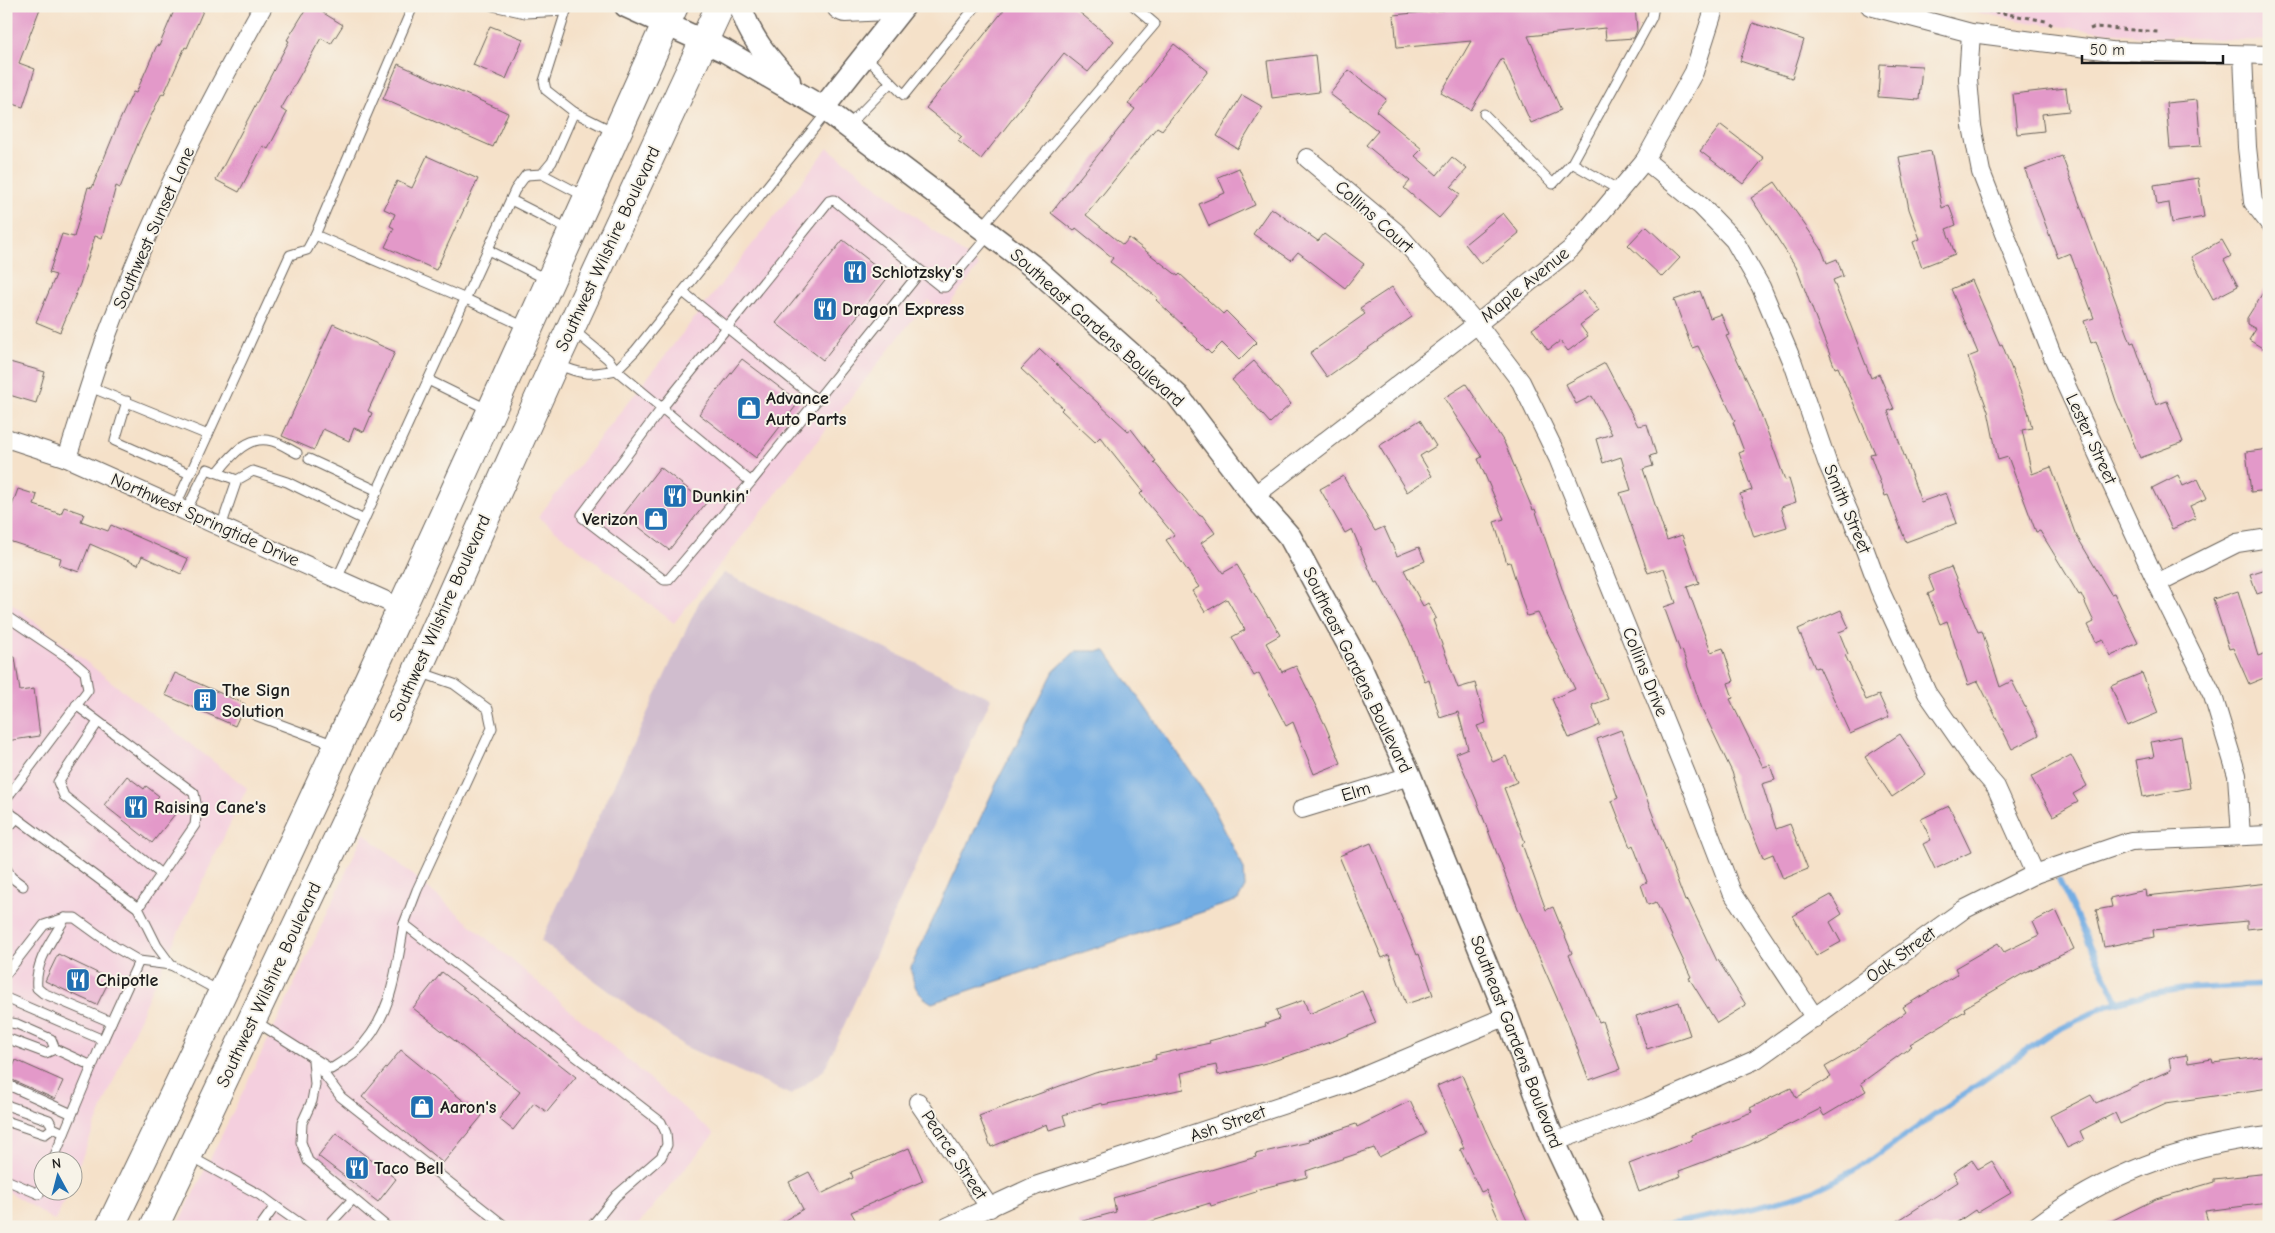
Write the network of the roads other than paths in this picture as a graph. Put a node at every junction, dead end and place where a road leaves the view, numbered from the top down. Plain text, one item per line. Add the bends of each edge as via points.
1 (263, 6) edge
2 (413, 6) edge
3 (493, 6) edge
4 (626, 6) edge
5 (720, 6) edge
6 (741, 6) edge
7 (841, 6) edge
8 (887, 6) edge
9 (904, 6) edge
10 (976, 6) edge
11 (1134, 6) edge
12 (1654, 6) edge
13 (1715, 6) edge
14 (1870, 6) edge
15 (568, 9) edge
16 (670, 15) edge
17 (1971, 33) junction
18 (704, 42) junction
19 (2243, 55) junction
20 (2269, 55) edge
21 (864, 56) junction
22 (891, 82) junction
23 (819, 106) junction
24 (574, 112) junction
25 (1484, 114) dead end
26 (846, 127) junction
27 (617, 133) junction
28 (1307, 158) dead end
29 (1645, 160) junction
30 (1572, 163) junction
31 (542, 174) junction
32 (1619, 190) junction
33 (587, 198) junction
34 (511, 200) junction
35 (2269, 223) edge
36 (572, 231) junction
37 (985, 232) junction
38 (315, 235) junction
39 (488, 250) junction
40 (921, 271) junction
41 (550, 280) junction
42 (683, 292) junction
43 (466, 299) junction
44 (1477, 324) junction
45 (727, 327) junction
46 (528, 328) junction
47 (571, 328) junction
48 (555, 362) junction
49 (616, 370) junction
50 (428, 380) junction
51 (90, 388) junction
52 (817, 400) junction
53 (127, 401) junction
54 (662, 408) junction
55 (490, 411) junction
56 (208, 435) junction
57 (6, 438) edge
58 (297, 453) dead end
59 (66, 458) junction
60 (309, 459) dead end
61 (218, 472) junction
62 (190, 474) junction
63 (237, 480) junction
64 (751, 482) junction
65 (378, 490) junction
66 (1254, 496) junction
67 (181, 509) junction
68 (364, 520) junction
69 (221, 527) junction
70 (2269, 538) edge
71 (337, 579) junction
72 (2157, 583) junction
73 (402, 608) junction
74 (6, 616) edge
75 (417, 671) junction
76 (76, 705) junction
77 (255, 715) dead end
78 (98, 722) junction
79 (337, 746) junction
80 (1410, 776) junction
81 (6, 799) edge
82 (1302, 809) dead end
83 (6, 810) edge
84 (17, 818) junction
85 (6, 830) edge
86 (2269, 834) edge
87 (2242, 836) junction
88 (6, 868) edge
89 (161, 874) junction
90 (2035, 874) junction
91 (23, 886) dead end
92 (138, 908) junction
93 (65, 918) junction
94 (404, 924) junction
95 (139, 961) junction
96 (171, 965) junction
97 (6, 974) edge
98 (222, 992) junction
99 (6, 998) edge
100 (1507, 1016) junction
101 (1815, 1018) junction
102 (253, 1020) junction
103 (6, 1022) edge
104 (111, 1022) junction
105 (6, 1038) edge
106 (102, 1040) junction
107 (54, 1049) junction
108 (313, 1060) junction
109 (92, 1066) junction
110 (6, 1084) edge
111 (918, 1102) dead end
112 (6, 1105) edge
113 (72, 1114) junction
114 (6, 1121) edge
115 (53, 1128) junction
116 (64, 1133) junction
117 (2269, 1136) edge
118 (1554, 1142) junction
119 (57, 1150) edge
120 (188, 1155) junction
121 (6, 1180) edge
122 (32, 1187) edge
123 (352, 1199) junction
124 (275, 1206) junction
125 (990, 1208) junction
126 (110, 1227) edge
127 (154, 1227) edge
128 (260, 1227) edge
129 (305, 1227) edge
130 (327, 1227) edge
131 (387, 1227) edge
132 (506, 1227) edge
133 (591, 1227) edge
134 (947, 1227) edge
135 (1594, 1227) edge
136 (2035, 1227) edge

1 - 51 street, Southwest Sunset Lane via 235,55 153,221 106,336
2 - 38 lane
3 - 15 lane via 525,13
4 - 16 street, Southeast Gardens Boulevard
5 - 18 main road, Southwest Wilshire Boulevard
6 - 23 street via 758,43
7 - 8 main road
9 - 21 street
10 - 22 lane via 904,95
11 - 37 lane via 1156,24
12 - 30 lane via 1652,17
13 - 29 street, Maple Avenue via 1694,72
14 - 17 street
15 - 24 lane via 544,81 546,90
16 - 18 street, Southeast Gardens Boulevard
16 - 27 main road
17 - 19 street via 2111,51
17 - 72 street, Lester Street via 1968,79 1972,126 1981,172 2053,357
18 - 23 street, Southeast Gardens Boulevard via 726,51
18 - 47 main road, Southwest Wilshire Boulevard
19 - 20 street
19 - 35 street via 2253,202
21 - 22 lane
21 - 23 street
22 - 26 lane
23 - 26 street, Southeast Gardens Boulevard
23 - 42 lane
24 - 27 lane
24 - 31 lane via 552,162
25 - 30 lane via 1553,184
26 - 37 street, Southeast Gardens Boulevard
27 - 33 main road
28 - 44 street, Collins Court via 1398,234
29 - 32 street, Maple Avenue
29 - 90 street, Smith Street via 1701,206 1734,240 1762,287 1793,363 1827,462 1927,693 1996,787
30 - 32 lane
31 - 33 lane
31 - 34 lane via 526,175
32 - 44 street, Maple Avenue via 1571,249
33 - 36 main road
34 - 36 lane
34 - 39 lane
36 - 41 main road
37 - 40 lane via 945,287
37 - 66 street, Southeast Gardens Boulevard via 1036,269 1178,396
38 - 43 lane
38 - 56 lane via 307,250 290,255
39 - 41 lane
39 - 43 lane
40 - 45 lane via 831,200
40 - 52 lane
41 - 46 main road
42 - 45 lane
42 - 49 lane via 636,351
43 - 46 lane
43 - 50 lane
44 - 66 street, Maple Avenue
44 - 101 street, Collins Drive via 1521,382 1558,458 1732,892
45 - 52 lane
45 - 54 lane
46 - 55 main road
47 - 48 main road, Southwest Wilshire Boulevard
47 - 49 lane via 608,359
48 - 49 lane via 578,373 598,374
48 - 75 main road, Southwest Wilshire Boulevard
49 - 54 lane
50 - 55 lane
50 - 65 lane
51 - 53 lane
51 - 59 street, Southwest Sunset Lane
52 - 64 lane
53 - 56 lane
53 - 62 lane via 115,441
54 - 64 lane
54 - 64 lane via 583,511 584,518 668,580
55 - 73 main road
56 - 62 lane
57 - 59 street, Northwest Springtide Drive
58 - 61 lane via 271,440 253,442 236,449
59 - 67 street, Northwest Springtide Drive
60 - 65 lane
61 - 63 lane
61 - 67 lane via 208,469
62 - 67 lane
63 - 68 lane via 252,471 287,482
63 - 69 lane
65 - 68 lane
66 - 80 street, Southeast Gardens Boulevard via 1290,537 1321,591 1359,664
67 - 69 street, Northwest Springtide Drive
68 - 71 lane
69 - 71 street, Northwest Springtide Drive
70 - 72 street via 2237,543
71 - 73 street, Northwest Springtide Drive
72 - 87 street, Lester Street via 2213,696 2237,775
73 - 79 main road
74 - 76 lane via 85,672 88,690
75 - 94 lane via 454,684 488,710 492,728
75 - 102 main road, Southwest Wilshire Boulevard
76 - 78 lane
76 - 81 lane
77 - 79 lane
78 - 89 lane via 194,793 198,808 195,825
78 - 89 lane via 58,782 60,789 64,796
79 - 98 main road
80 - 82 street, Elm
80 - 100 street, Southeast Gardens Boulevard
83 - 84 lane
84 - 85 lane
84 - 92 lane
86 - 87 street, Oak Street
87 - 90 street, Oak Street via 2131,840
88 - 91 lane via 11,878
89 - 92 lane
90 - 101 street, Oak Street via 1963,910
92 - 96 lane via 157,946
93 - 95 lane via 75,918
93 - 97 lane via 44,925
93 - 104 lane via 40,963 37,988
94 - 108 lane via 390,1001 379,1021 357,1052 331,1069
94 - 133 lane via 661,1122 667,1145 661,1157 616,1196
95 - 96 lane
95 - 104 lane
96 - 98 lane
98 - 126 main road
99 - 106 lane
100 - 118 street, Southeast Gardens Boulevard
100 - 125 street, Ash Street via 1343,1085 1034,1186
101 - 118 street, Oak Street via 1755,1060 1648,1107
102 - 108 lane
102 - 120 main road, Southwest Wilshire Boulevard
103 - 107 lane via 51,1039
104 - 106 lane
105 - 107 lane via 46,1053
106 - 109 lane
107 - 109 lane
108 - 123 lane via 315,1085 302,1123 301,1142 308,1161
108 - 132 lane via 341,1096
109 - 113 lane
110 - 113 lane
111 - 125 street, Pearce Street
112 - 115 lane via 49,1120
113 - 116 lane
114 - 115 lane via 44,1134
115 - 116 lane
116 - 119 lane
117 - 136 street via 2188,1150 2122,1173 2057,1210
118 - 135 street, Southeast Gardens Boulevard
120 - 124 lane
120 - 127 main road, Southwest Wilshire Boulevard
121 - 122 lane
123 - 130 lane
123 - 131 lane
124 - 128 lane
124 - 129 lane
125 - 134 street, Ash Street

